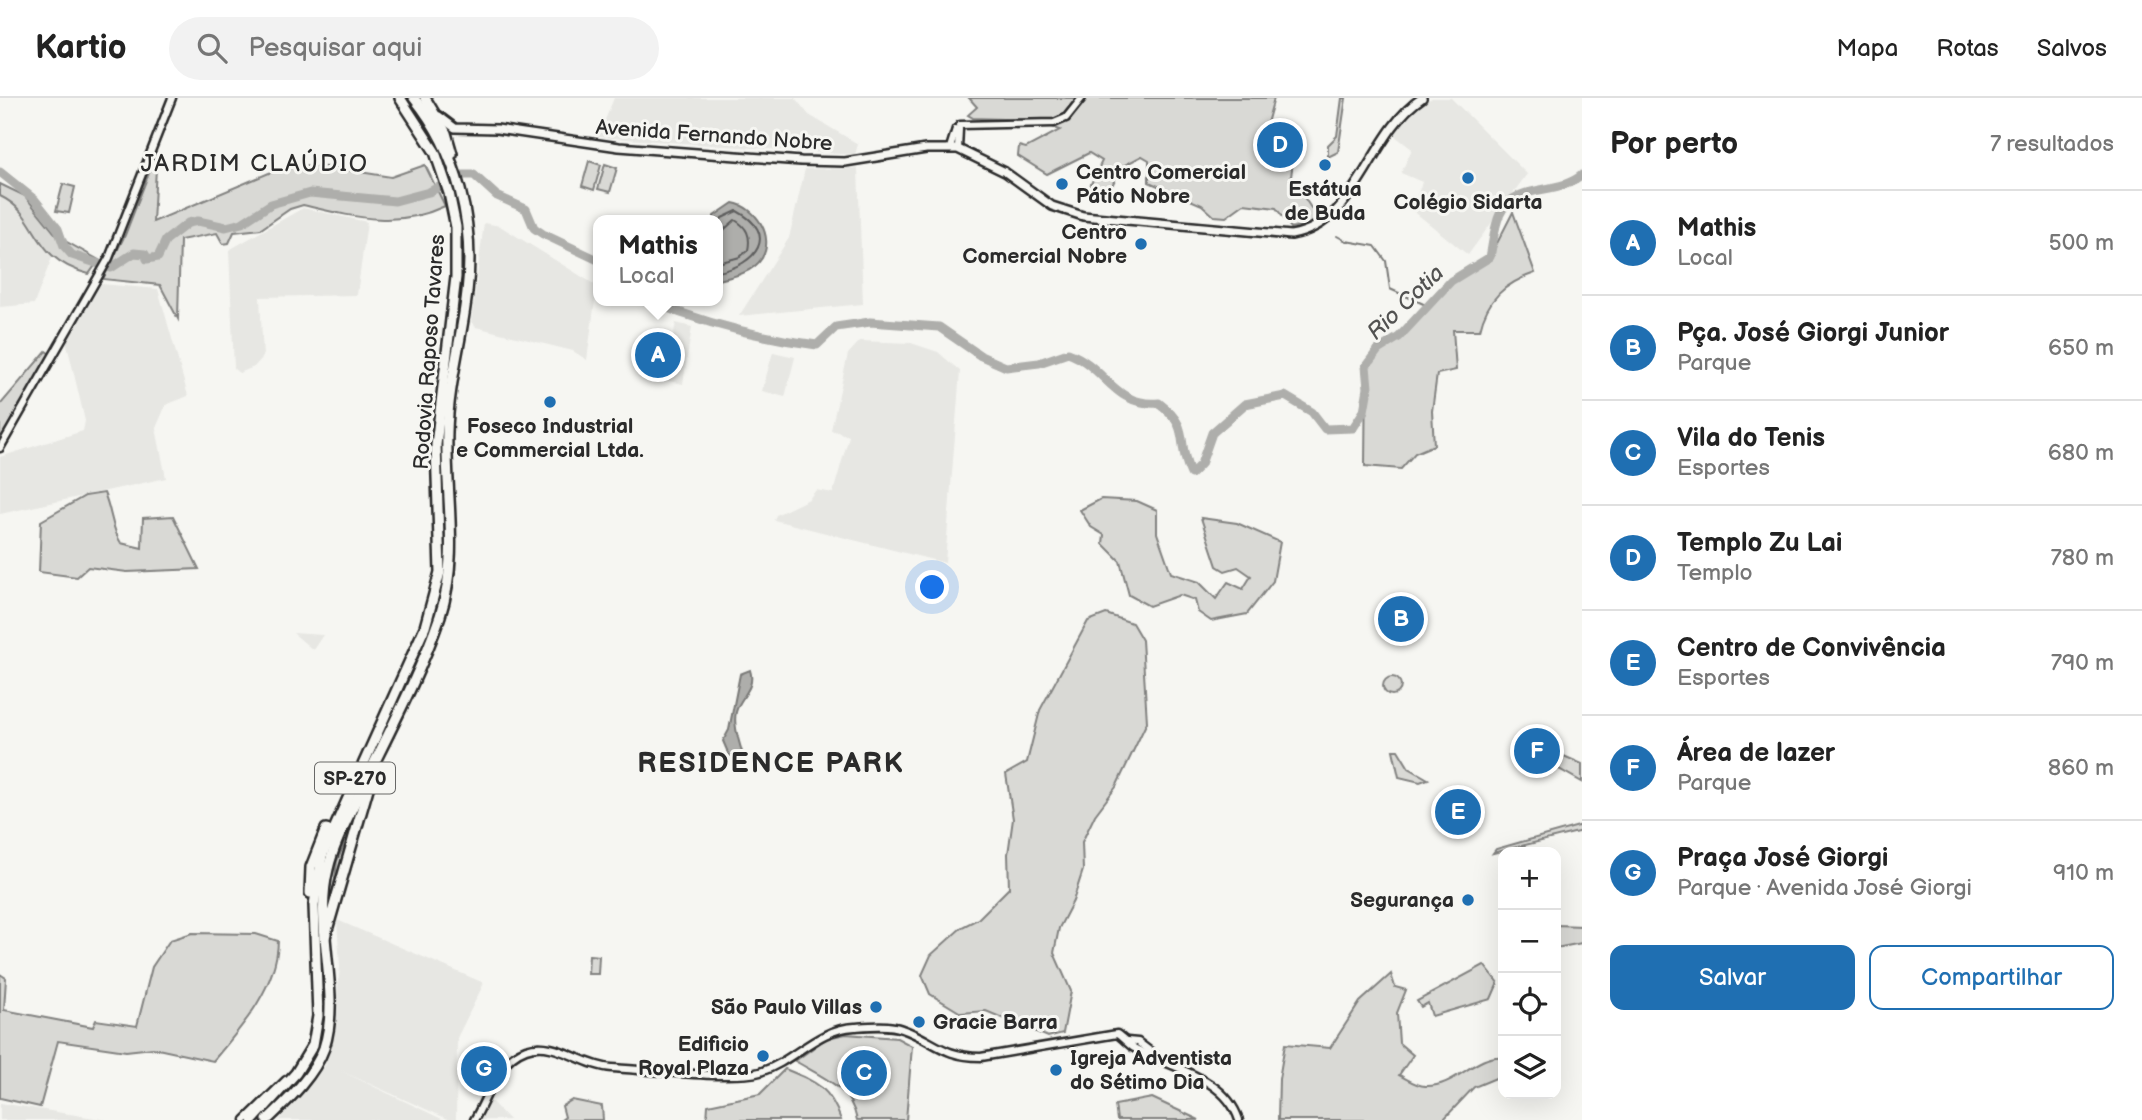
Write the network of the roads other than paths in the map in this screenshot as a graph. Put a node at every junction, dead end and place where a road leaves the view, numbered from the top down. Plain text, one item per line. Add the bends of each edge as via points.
1 (172, 98) edge
2 (400, 98) edge
3 (414, 98) edge
4 (425, 98) edge
5 (1082, 98) edge
6 (1422, 98) edge
7 (438, 116) junction
8 (465, 128) junction
9 (450, 143) junction
10 (954, 148) junction
11 (453, 166) junction
12 (0, 448) edge
13 (377, 757) junction
14 (324, 940) junction
15 (296, 1073) junction
16 (244, 1120) edge
17 (253, 1120) edge
18 (267, 1120) edge
19 (474, 1120) edge
20 (1239, 1120) edge

1 - 12 street via 107,261
2 - 15 highway, Rodovia Raposo Tavares / SP-270 via 442,171 456,227 457,259 436,446 441,552 437,591 356,776 316,850 310,880 316,1030 313,1045
3 - 11 highway, Rodovia Raposo Tavares / SP-270 via 438,132
4 - 7 highway
5 - 10 street via 1066,118 1054,123 958,128
6 - 10 main road via 1397,121 1332,216 1310,232 1291,235 1083,216 1052,206 1005,172
7 - 8 main road
7 - 9 highway
8 - 9 main road
8 - 10 main road, Avenida Fernando Nobre via 496,128 620,147 801,161 845,162
9 - 11 highway
11 - 13 highway, Rodovia Raposo Tavares / SP-270 via 469,262 448,408 450,577 433,635
13 - 14 highway
13 - 14 highway, Rodovia Raposo Tavares / SP-270 via 327,870
14 - 18 highway, Rodovia Raposo Tavares / SP-270 via 329,1012 324,1048 310,1074
15 - 16 street
15 - 17 highway
19 - 20 street via 507,1060 536,1046 608,1068 747,1074 776,1066 822,1034 854,1027 898,1028 965,1057 1117,1034 1219,1090

